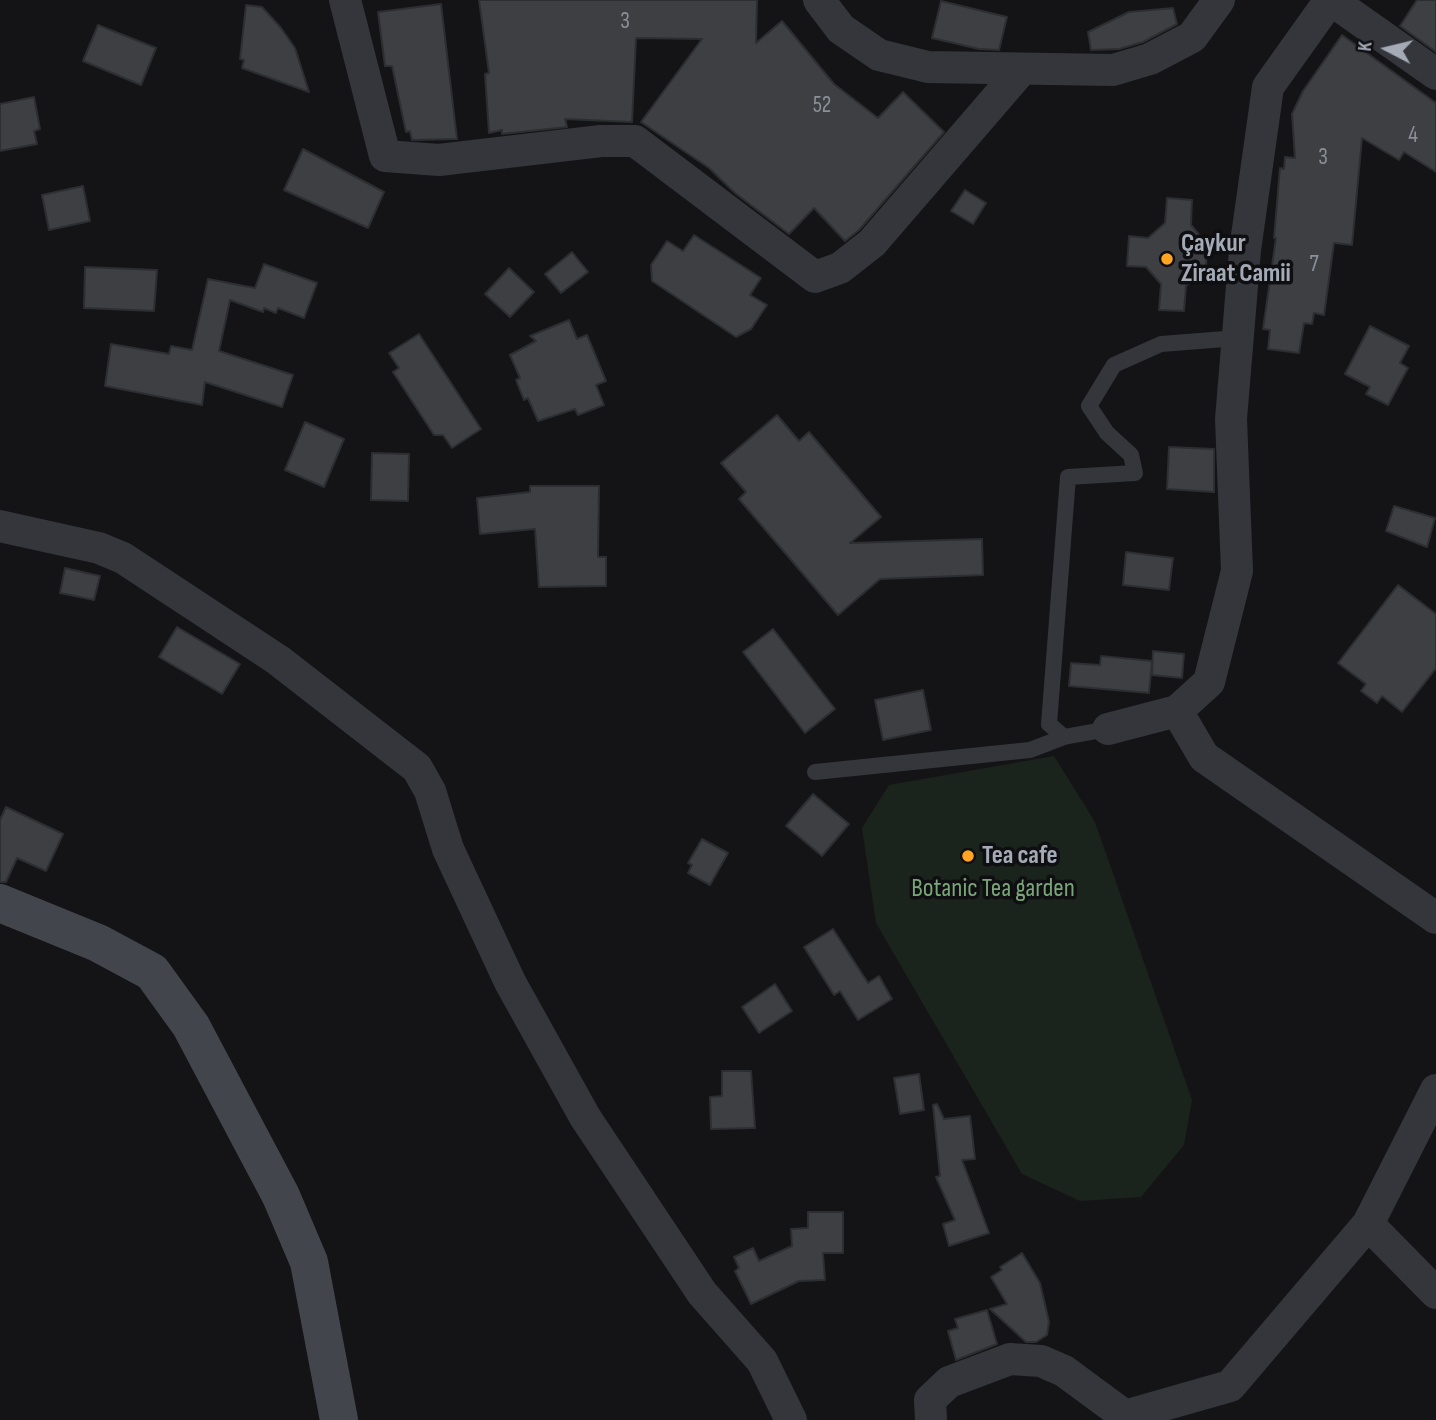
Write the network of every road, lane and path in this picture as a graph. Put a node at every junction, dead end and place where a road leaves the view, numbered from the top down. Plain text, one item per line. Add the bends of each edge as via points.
1 (345, 0) edge
2 (819, 0) edge
3 (1219, 0) edge
4 (1331, 0) edge
5 (1022, 69) junction
6 (1436, 74) edge
7 (1238, 338) junction
8 (0, 526) edge
9 (1177, 711) junction
10 (1108, 729) joint
11 (1064, 737) junction
12 (815, 772) dead end
13 (0, 903) edge
14 (1436, 918) edge
15 (1436, 1090) edge
16 (1368, 1224) junction
17 (1436, 1293) edge
18 (339, 1420) edge
19 (791, 1420) edge
20 (931, 1420) edge

1 - 5 street via 385,156 439,160 635,141 815,277 840,268 872,243
2 - 5 street via 841,29 879,55 928,67
3 - 5 street via 1192,37 1150,59 1113,70
4 - 6 street
4 - 7 street via 1268,88 1245,250
7 - 9 street via 1231,419 1237,570 1209,682
7 - 11 lane via 1161,344 1114,365 1089,406 1107,433 1131,455 1135,473 1068,477 1049,724
8 - 19 street via 99,548 123,558 278,660 417,768 430,791 448,849 510,982 585,1117 702,1293 762,1361
9 - 10 street
9 - 14 street via 1204,757
10 - 11 lane
11 - 12 lane via 1030,750
13 - 18 street via 98,943 152,972 191,1026 281,1196 309,1262
15 - 16 street
16 - 17 street
16 - 20 street via 1230,1386 1125,1416 1064,1371 1041,1361 1010,1359 949,1382 930,1399

